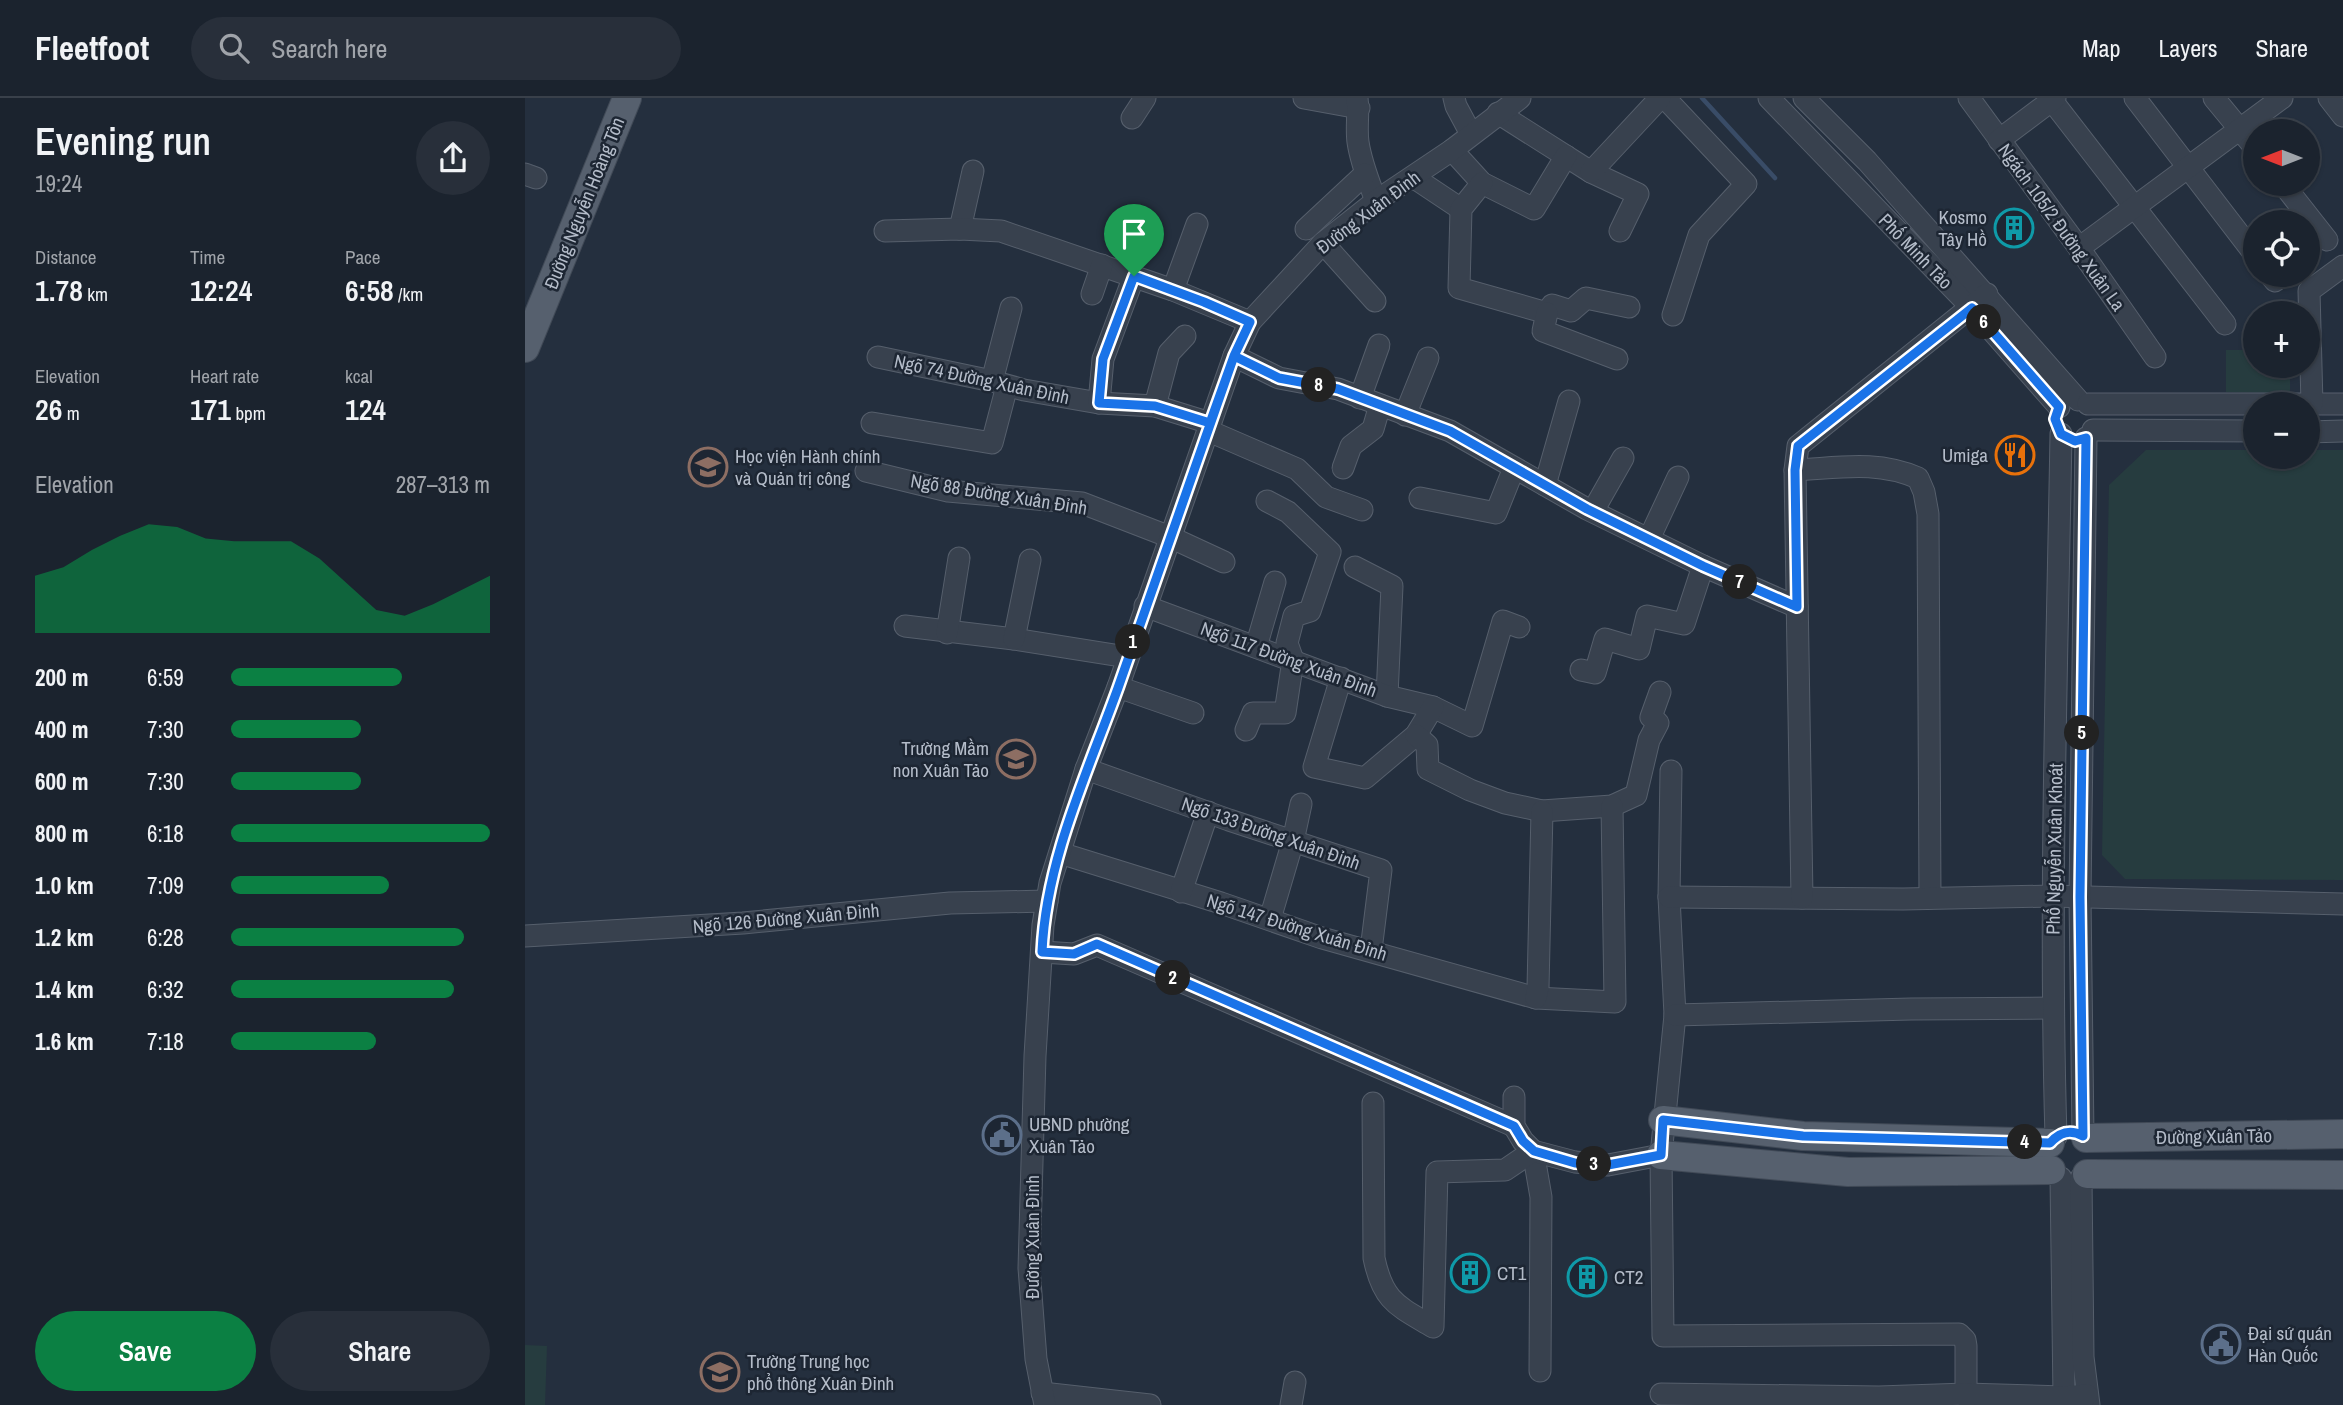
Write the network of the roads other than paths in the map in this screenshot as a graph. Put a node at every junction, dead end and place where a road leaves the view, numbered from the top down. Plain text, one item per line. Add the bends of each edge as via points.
1 (627, 98) edge
2 (1145, 98) edge
3 (1304, 98) edge
4 (1454, 98) edge
5 (1520, 98) edge
6 (1660, 98) edge
7 (1665, 98) edge
8 (1769, 98) edge
9 (1804, 98) edge
10 (1969, 98) edge
11 (2134, 98) edge
12 (2214, 98) edge
13 (2282, 98) edge
14 (2329, 98) edge
15 (2052, 99) edge
16 (1358, 103) edge
17 (1498, 113) junction
18 (2343, 116) edge
19 (1132, 118) dead end
20 (2241, 130) junction
21 (2243, 133) edge
22 (1471, 134) junction
23 (1999, 140) junction
24 (1452, 150) junction
25 (1566, 156) junction
26 (2189, 167) junction
27 (973, 171) dead end
28 (1591, 172) junction
29 (1366, 174) junction
30 (1413, 177) junction
31 (1482, 183) junction
32 (2292, 196) edge
33 (1376, 201) junction
34 (2136, 208) junction
35 (1461, 209) junction
36 (1198, 224) dead end
37 (960, 229) junction
38 (1306, 229) dead end
39 (885, 231) dead end
40 (1620, 231) dead end
41 (2243, 239) edge
42 (2327, 240) dead end
43 (1323, 243) junction
44 (2079, 248) junction
45 (1102, 265) junction
46 (2343, 266) edge
47 (1134, 276) junction
48 (1173, 290) junction
49 (1092, 294) dead end
50 (1375, 301) dead end
51 (1979, 301) junction
52 (1629, 307) dead end
53 (1011, 308) dead end
54 (1547, 313) junction
55 (1673, 315) dead end
56 (1250, 322) junction
57 (2225, 324) dead end
58 (1185, 336) dead end
59 (526, 344) edge
60 (1379, 345) dead end
61 (1234, 356) junction
62 (878, 357) dead end
63 (2155, 357) dead end
64 (1428, 358) dead end
65 (1618, 359) dead end
66 (999, 383) junction
67 (2312, 392) edge
68 (1370, 401) junction
69 (1569, 401) dead end
70 (1099, 403) junction
71 (2075, 404) junction
72 (2243, 404) edge
73 (2320, 404) edge
74 (2343, 404) edge
75 (1155, 406) junction
76 (1405, 415) junction
77 (872, 423) dead end
78 (1209, 427) junction
79 (2243, 431) edge
80 (2343, 431) edge
81 (2320, 432) edge
82 (2061, 434) junction
83 (2090, 434) junction
84 (1623, 458) dead end
85 (1343, 468) dead end
86 (1514, 468) junction
87 (1795, 470) junction
88 (866, 471) dead end
89 (1678, 477) dead end
90 (1545, 485) junction
91 (1420, 498) dead end
92 (1267, 501) dead end
93 (1362, 510) dead end
94 (1593, 511) junction
95 (1170, 537) junction
96 (1649, 539) junction
97 (958, 558) dead end
98 (1030, 561) dead end
99 (1224, 562) dead end
100 (1703, 566) junction
101 (1355, 567) dead end
102 (1275, 582) dead end
103 (1145, 606) junction
104 (1797, 607) junction
105 (905, 626) dead end
106 (1519, 627) dead end
107 (947, 632) junction
108 (1014, 639) junction
109 (1256, 647) junction
110 (1127, 657) junction
111 (1293, 660) junction
112 (1581, 670) dead end
113 (1342, 678) junction
114 (1118, 687) junction
115 (1660, 692) dead end
116 (1387, 696) junction
117 (1433, 707) junction
118 (1193, 713) dead end
119 (1246, 730) dead end
120 (1416, 735) junction
121 (1086, 769) junction
122 (1671, 771) dead end
123 (1636, 795) junction
124 (1301, 804) dead end
125 (1671, 804) junction
126 (1612, 806) junction
127 (1542, 811) junction
128 (1208, 812) junction
129 (1293, 841) junction
130 (1060, 853) junction
131 (1181, 892) junction
132 (2053, 896) junction
133 (1669, 897) junction
134 (2080, 897) junction
135 (1802, 898) junction
136 (1930, 898) junction
137 (1047, 901) junction
138 (2343, 904) edge
139 (1270, 919) junction
140 (525, 936) edge
141 (1371, 950) junction
142 (1042, 952) junction
143 (1536, 999) junction
144 (2052, 1008) junction
145 (1675, 1015) junction
146 (1514, 1097) dead end
147 (1373, 1103) dead end
148 (1663, 1120) junction
149 (1514, 1126) junction
150 (2343, 1134) edge
151 (1534, 1151) junction
152 (1661, 1155) junction
153 (2069, 1157) junction
154 (2343, 1175) edge
155 (1540, 1370) dead end
156 (1295, 1382) dead end
157 (1661, 1394) dead end
158 (1044, 1399) edge
159 (1968, 1400) edge
160 (2088, 1400) edge
161 (1870, 1401) edge
162 (2065, 1401) edge
163 (1150, 1405) edge
164 (1291, 1405) edge

1 - 59 main road, Đường Nguyễn Hoàng Tôn
2 - 19 street
3 - 16 street
4 - 22 street
5 - 17 street, Đường Xuân Đỉnh
6 - 28 street
7 - 55 street via 1746,184 1699,235
8 - 51 street, Phố Minh Tảo
9 - 51 street, Phố Minh Tảo via 1867,161
10 - 23 street, Ngách 105/2 Đường Xuân La
11 - 26 street
12 - 20 street
13 - 20 street
14 - 18 street
15 - 23 street
15 - 34 street
16 - 29 street via 1357,140
17 - 22 street, Đường Xuân Đỉnh
17 - 25 street
20 - 21 street
20 - 26 street
22 - 24 street, Đường Xuân Đỉnh
23 - 44 street, Ngách 105/2 Đường Xuân La
24 - 30 street, Đường Xuân Đỉnh
24 - 31 street
25 - 28 street
25 - 31 street via 1534,209
26 - 34 street
26 - 41 street
27 - 37 street
28 - 40 street via 1638,194
29 - 33 street
29 - 38 street
30 - 33 street, Đường Xuân Đỉnh
30 - 35 street
31 - 35 street
32 - 42 street
33 - 43 street, Đường Xuân Đỉnh
34 - 44 street
34 - 57 street
35 - 54 street via 1459,288
36 - 48 street
37 - 39 street
37 - 45 street via 1000,232
43 - 50 street
43 - 56 street, Đường Xuân Đỉnh
44 - 63 street, Ngách 105/2 Đường Xuân La
45 - 47 street
45 - 49 street
46 - 67 street via 2309,292
47 - 48 street
47 - 70 street via 1103,359
48 - 56 street
51 - 71 street, Phố Minh Tảo
51 - 87 street via 1798,446
52 - 54 street via 1586,298 1571,311 1552,305
53 - 66 street
54 - 65 street via 1543,331
56 - 61 street, Đường Xuân Đỉnh
58 - 75 street via 1169,353
60 - 68 street
61 - 68 street via 1279,378 1338,389
61 - 78 street, Đường Xuân Đỉnh
62 - 66 street, Ngõ 74 Đường Xuân Đỉnh
64 - 76 street
66 - 70 street, Ngõ 74 Đường Xuân Đỉnh
66 - 77 street via 992,443
68 - 76 street
68 - 85 street via 1373,429 1351,446
69 - 90 street
70 - 75 street, Ngõ 74 Đường Xuân Đỉnh
71 - 72 street
71 - 82 street via 2055,419
71 - 83 street via 2095,412
73 - 74 street
75 - 78 street, Ngõ 74 Đường Xuân Đỉnh
76 - 86 street via 1450,431
78 - 93 street, Ngõ 74 Đường Xuân Đỉnh via 1297,469 1326,497
78 - 95 street, Đường Xuân Đỉnh
79 - 83 street
80 - 81 street
82 - 83 street via 2075,441
82 - 132 street, Phố Nguyễn Xuân Khoát
83 - 134 street
84 - 94 street
86 - 90 street
86 - 91 street via 1496,513
87 - 104 street
87 - 136 street via 1878,466 1918,478 1924,492 1928,514
88 - 95 street, Ngõ 88 Đường Xuân Đỉnh via 948,491 1082,503
89 - 96 street
90 - 94 street
92 - 111 street via 1288,512 1330,552 1310,611 1294,616 1287,643
94 - 96 street
95 - 99 street, Ngõ 88 Đường Xuân Đỉnh
95 - 103 street, Đường Xuân Đỉnh
96 - 100 street
97 - 107 street
98 - 108 street
100 - 104 street
100 - 112 street via 1685,624 1647,616 1639,649 1605,639 1595,673
101 - 116 street via 1392,586
102 - 109 street
103 - 109 street, Ngõ 117 Đường Xuân Đỉnh
103 - 110 street, Đường Xuân Đỉnh
104 - 135 street
105 - 107 street
106 - 117 street, Ngõ 117 Đường Xuân Đỉnh via 1503,621 1472,726
107 - 108 street
108 - 110 street
109 - 111 street, Ngõ 117 Đường Xuân Đỉnh
110 - 114 street, Đường Xuân Đỉnh
111 - 113 street, Ngõ 117 Đường Xuân Đỉnh
111 - 119 street via 1285,713 1253,713
113 - 116 street, Ngõ 117 Đường Xuân Đỉnh
113 - 120 street via 1314,767 1365,778
114 - 118 street
114 - 121 street, Đường Xuân Đỉnh
115 - 123 street via 1651,717 1658,723 1649,740
116 - 117 street, Ngõ 117 Đường Xuân Đỉnh
117 - 120 street
120 - 127 street via 1427,746 1428,769 1505,803
121 - 128 street, Ngõ 133 Đường Xuân Đỉnh
121 - 130 street, Đường Xuân Đỉnh
122 - 125 street
123 - 125 street
123 - 126 street
124 - 129 street
125 - 133 street
126 - 127 street
126 - 143 street, Ngõ 147 Đường Xuân Đỉnh via 1615,1002
127 - 143 street
128 - 129 street, Ngõ 133 Đường Xuân Đỉnh
128 - 131 street
129 - 139 street
129 - 141 street, Ngõ 133 Đường Xuân Đỉnh via 1381,870
130 - 131 street, Ngõ 147 Đường Xuân Đỉnh
130 - 137 street, Đường Xuân Đỉnh
131 - 139 street, Ngõ 147 Đường Xuân Đỉnh
132 - 134 street
132 - 136 street
132 - 144 street, Phố Nguyễn Xuân Khoát
133 - 135 street
133 - 145 street
134 - 138 street
134 - 153 street
135 - 136 street
137 - 140 street, Ngõ 126 Đường Xuân Đỉnh via 950,903 743,923
137 - 142 street, Đường Xuân Đỉnh
139 - 141 street, Ngõ 147 Đường Xuân Đỉnh
141 - 143 street, Ngõ 147 Đường Xuân Đỉnh
142 - 149 street via 1074,954 1097,944
142 - 158 street, Đường Xuân Đỉnh via 1029,1268
144 - 145 street
144 - 153 street, Phố Nguyễn Xuân Khoát
145 - 148 street
146 - 149 street
147 - 151 street via 1374,1258 1379,1280 1393,1303 1433,1327 1437,1172 1505,1170
148 - 152 street
148 - 153 main road
149 - 151 street
150 - 153 main road, Đường Xuân Tảo
151 - 152 street via 1575,1163 1608,1165
151 - 155 street via 1541,1197
152 - 153 main road via 1848,1172
152 - 159 street via 1663,1336 1959,1335 1966,1346
153 - 154 main road, Đường Xuân Tảo
153 - 160 street, Phố Nguyễn Xuân Khoát
153 - 162 street, Phố Nguyễn Xuân Khoát
156 - 164 street
157 - 161 street
158 - 163 street
159 - 161 street
159 - 162 street
160 - 162 street

